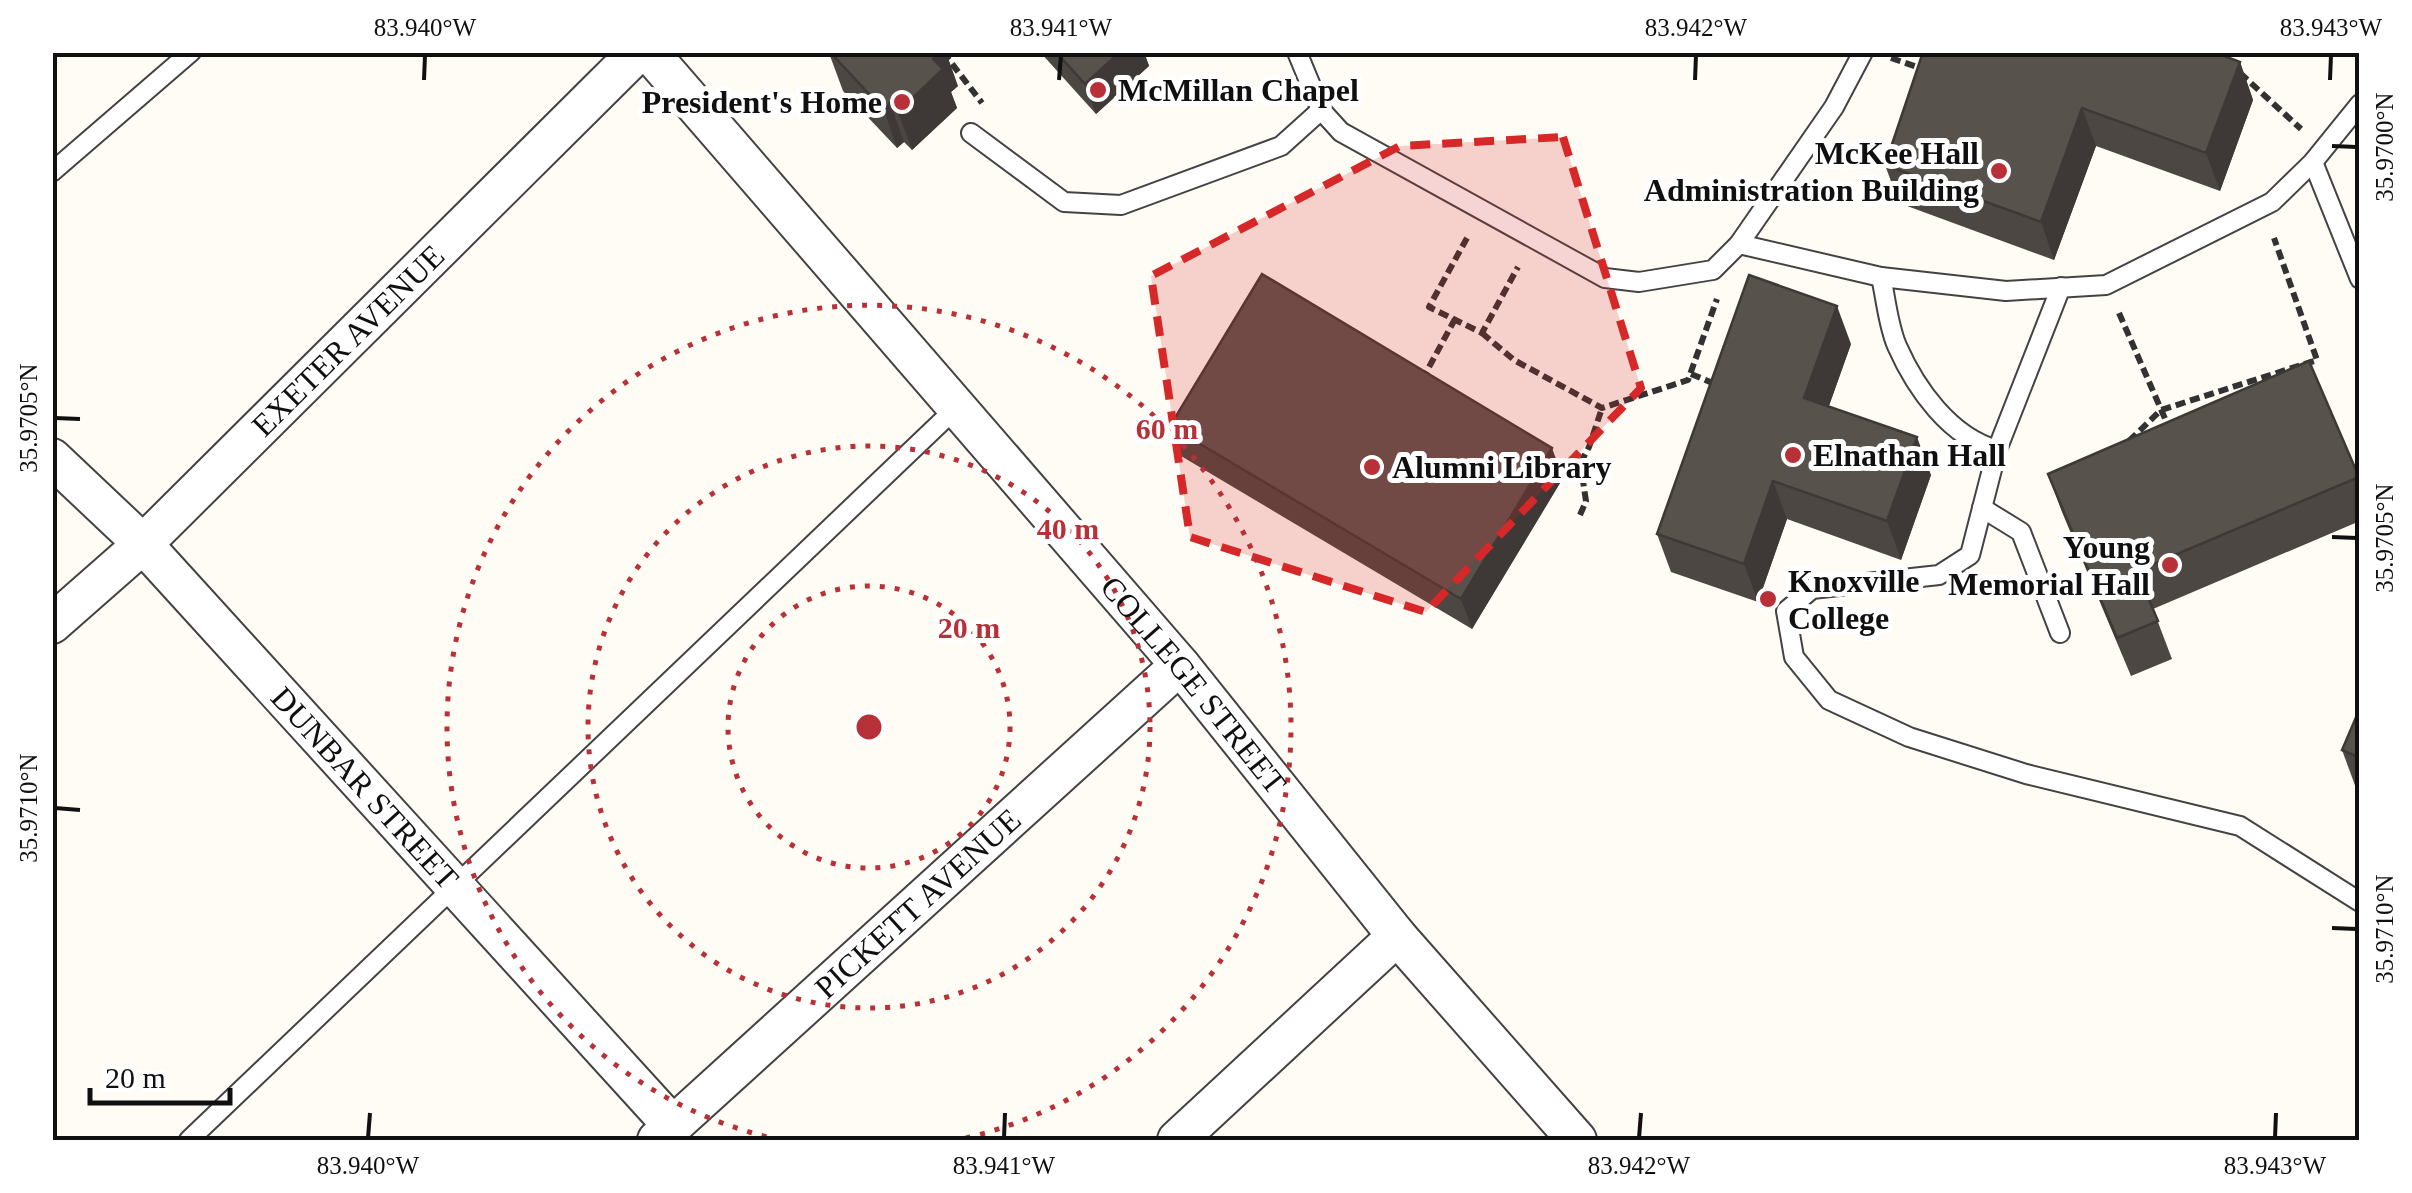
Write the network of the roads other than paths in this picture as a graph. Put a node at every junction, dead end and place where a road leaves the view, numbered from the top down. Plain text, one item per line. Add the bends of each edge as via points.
1 (191, 52) edge
2 (638, 52) edge
3 (649, 52) edge
4 (1298, 52) edge
5 (1864, 52) edge
6 (2360, 104) edge
7 (1321, 110) junction
8 (971, 132) road end
9 (2313, 162) junction
10 (52, 172) edge
11 (1739, 244) junction
12 (1881, 277) junction
13 (2360, 279) edge
14 (2061, 287) junction
15 (957, 407) junction
16 (1997, 450) junction
17 (52, 458) edge
18 (1982, 508) junction
19 (143, 544) junction
20 (52, 624) edge
21 (2060, 633) dead end
22 (1180, 665) junction
23 (455, 886) junction
24 (2360, 902) edge
25 (1397, 936) junction
26 (664, 1133) edge
27 (189, 1140) edge
28 (1177, 1140) edge
29 (1577, 1140) edge

1 - 10 lane
2 - 19 street, EXETER AVENUE
3 - 15 street, COLLEGE STREET
4 - 7 lane
5 - 11 lane via 1834,108
6 - 9 lane
7 - 8 lane via 1281,146 1121,204 1064,202
7 - 11 lane via 1341,132 1606,278 1639,282 1713,270
9 - 13 lane
9 - 14 lane via 2263,206 2106,285
11 - 12 lane
12 - 14 lane via 2006,291
12 - 16 lane via 1896,344 1930,402 1975,444
14 - 16 lane
15 - 22 street, COLLEGE STREET
15 - 23 lane
16 - 18 lane
17 - 19 street, DUNBAR STREET
18 - 21 lane via 2021,532
18 - 24 lane via 1970,556 1939,575 1812,589 1786,612 1794,657 1829,700 1909,738 2026,774 2240,826
19 - 20 street, EXETER AVENUE
19 - 23 street, DUNBAR STREET
22 - 25 street, COLLEGE STREET
22 - 26 street, PICKETT AVENUE
23 - 26 street, DUNBAR STREET
23 - 27 lane
25 - 28 street
25 - 29 street, COLLEGE STREET

